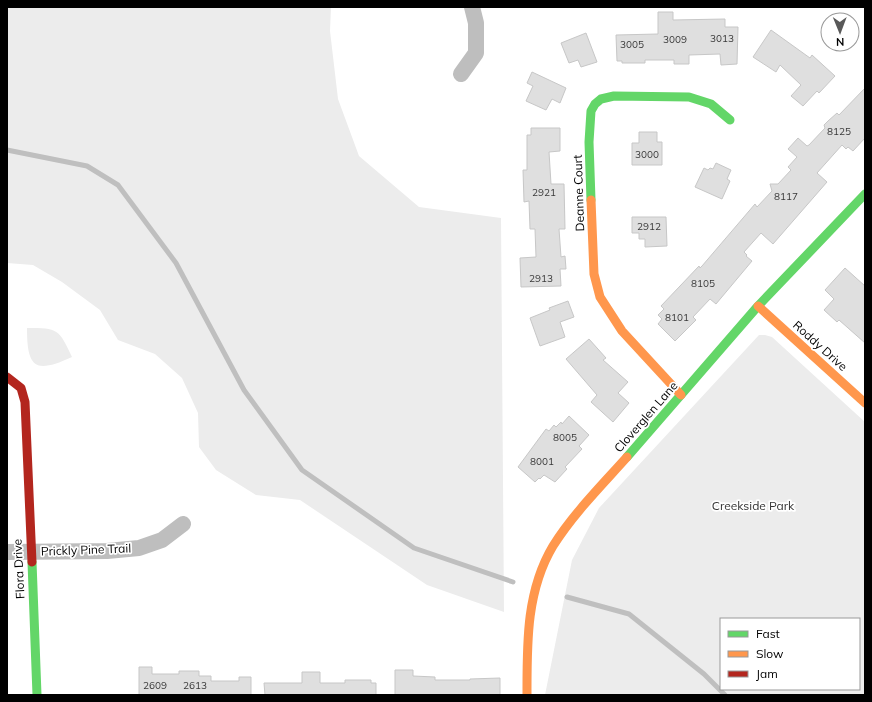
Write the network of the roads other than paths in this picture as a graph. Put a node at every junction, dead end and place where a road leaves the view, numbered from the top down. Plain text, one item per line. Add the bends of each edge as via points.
1 (472, 7) edge
2 (462, 74) dead end
3 (730, 120) dead end
4 (865, 194) edge
5 (758, 306) junction
6 (7, 377) edge
7 (681, 395) junction
8 (865, 403) edge
9 (183, 524) dead end
10 (7, 552) edge
11 (30, 552) junction
12 (36, 695) edge
13 (527, 695) edge

1 - 2 street via 476,22 476,53
3 - 7 street, Deanne Court via 712,104 689,97 614,96 601,99 590,111 594,274 600,297 622,331
4 - 5 street, Cloverglen Lane
5 - 7 street, Cloverglen Lane
5 - 8 street, Roddy Drive
6 - 11 street, Flora Drive via 21,388 25,402
7 - 13 street, Cloverglen Lane via 566,527 550,552 537,580 531,610 527,641
9 - 11 street, Prickly Pine Trail via 162,540 139,548
10 - 11 street, Prickly Pine Trail
11 - 12 street, Flora Drive

